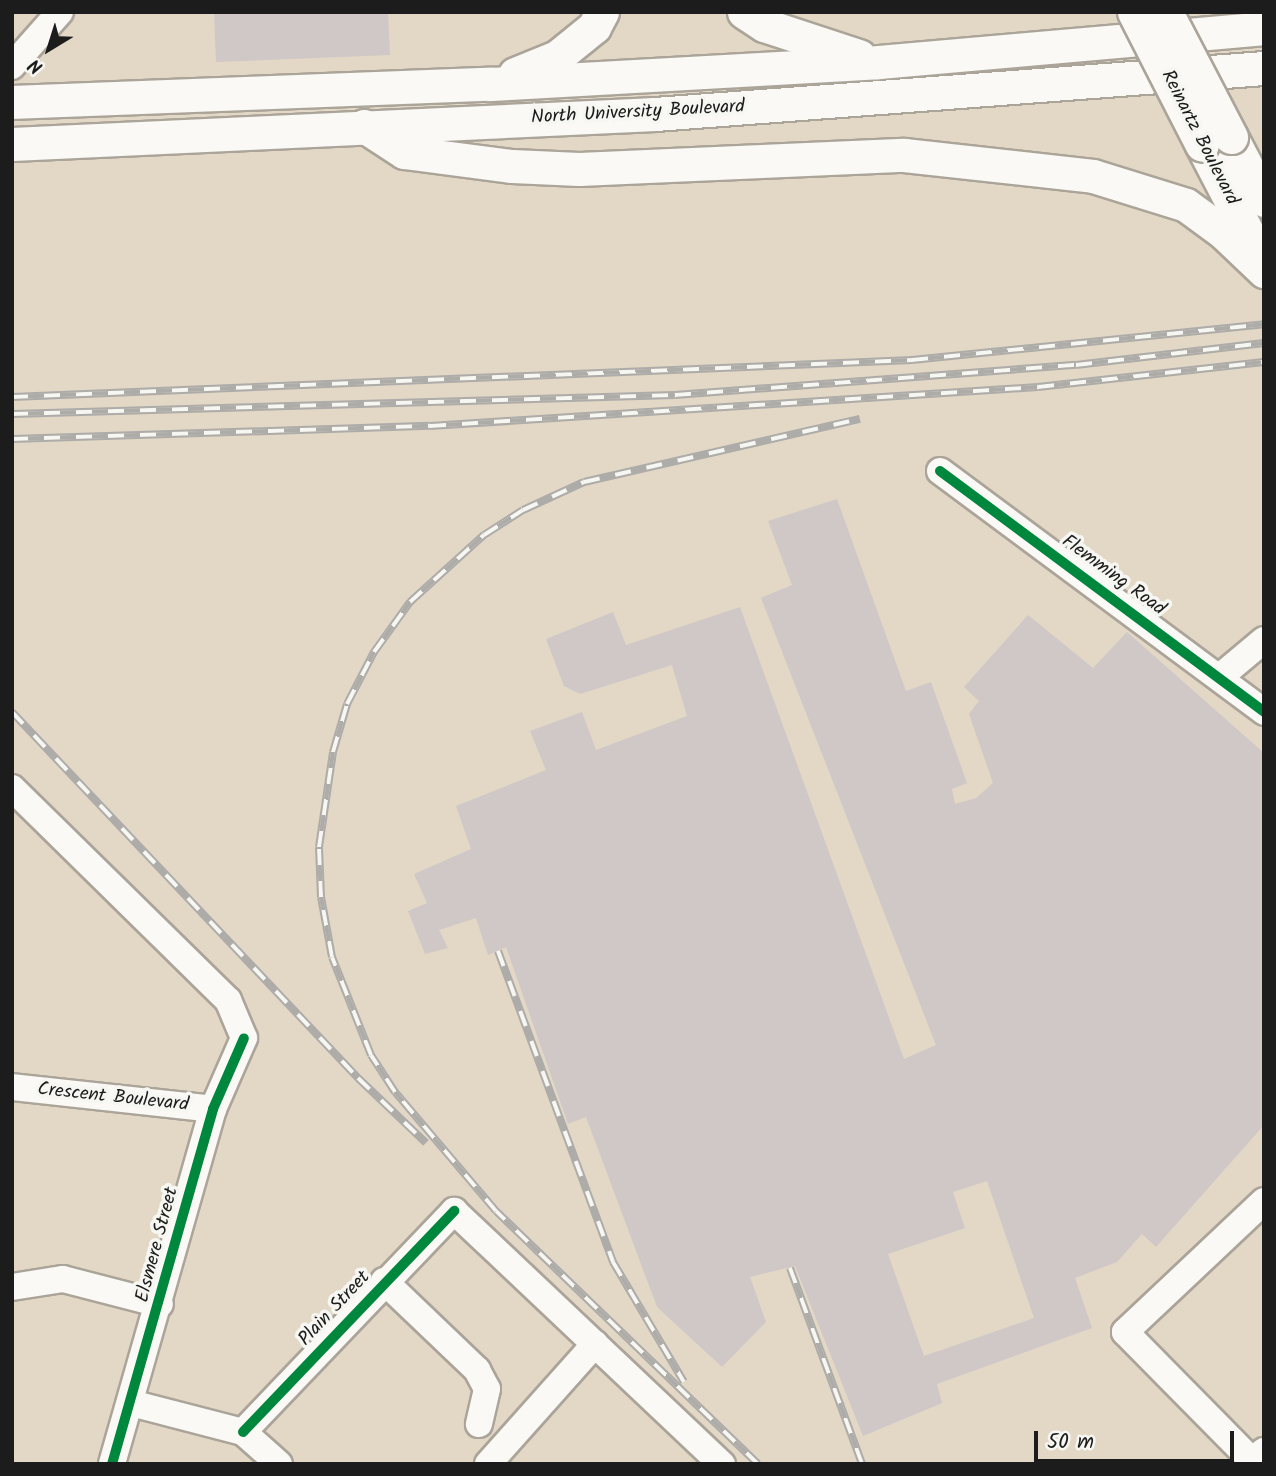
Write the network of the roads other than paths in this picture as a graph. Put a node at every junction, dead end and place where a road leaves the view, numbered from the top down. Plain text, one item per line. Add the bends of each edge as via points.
1 (60, 12) edge
2 (602, 12) edge
3 (744, 12) edge
4 (1134, 12) edge
5 (1166, 12) edge
6 (1264, 28) edge
7 (878, 62) junction
8 (12, 66) edge
9 (1264, 68) edge
10 (490, 84) junction
11 (12, 102) edge
12 (364, 126) junction
13 (1216, 141) junction
14 (12, 144) edge
15 (1264, 200) edge
16 (1264, 264) edge
17 (1264, 271) edge
18 (940, 471) dead end
19 (1264, 640) edge
20 (1221, 676) junction
21 (1264, 712) edge
22 (12, 788) edge
23 (12, 1087) edge
24 (213, 1109) junction
25 (1264, 1201) edge
26 (384, 1281) junction
27 (12, 1287) edge
28 (160, 1304) junction
29 (595, 1344) junction
30 (131, 1403) junction
31 (479, 1424) dead end
32 (243, 1432) junction
33 (1264, 1451) edge
34 (112, 1464) edge
35 (279, 1464) edge
36 (488, 1464) edge
37 (722, 1464) edge

1 - 8 street
2 - 10 main road via 594,27 557,57
3 - 7 main road via 764,25
4 - 13 main road, Reinartz Boulevard, bridge
5 - 13 main road, Reinartz Boulevard, bridge
6 - 7 main road, North University Boulevard
7 - 10 main road, North University Boulevard
9 - 12 main road, North University Boulevard via 669,113
10 - 11 main road, North University Boulevard
12 - 14 main road, North University Boulevard
12 - 17 main road via 404,152 512,166 579,169 904,155 1094,176 1186,205
13 - 15 main road, Reinartz Boulevard
13 - 16 main road, Reinartz Boulevard
18 - 20 street, Flemming Road
19 - 20 street
20 - 21 street, Flemming Road
22 - 24 street, Elsmere Street via 228,1000 244,1038
23 - 24 street, Crescent Boulevard
24 - 28 street, Elsmere Street
25 - 33 street via 1125,1332 1252,1461
26 - 29 street, Plain Street via 454,1211
26 - 31 street via 477,1370 487,1389
26 - 32 street, Plain Street
27 - 28 street via 63,1279
28 - 30 street, Elsmere Street
29 - 36 street
29 - 37 street
30 - 32 street
30 - 34 street, Elsmere Street
32 - 35 street

